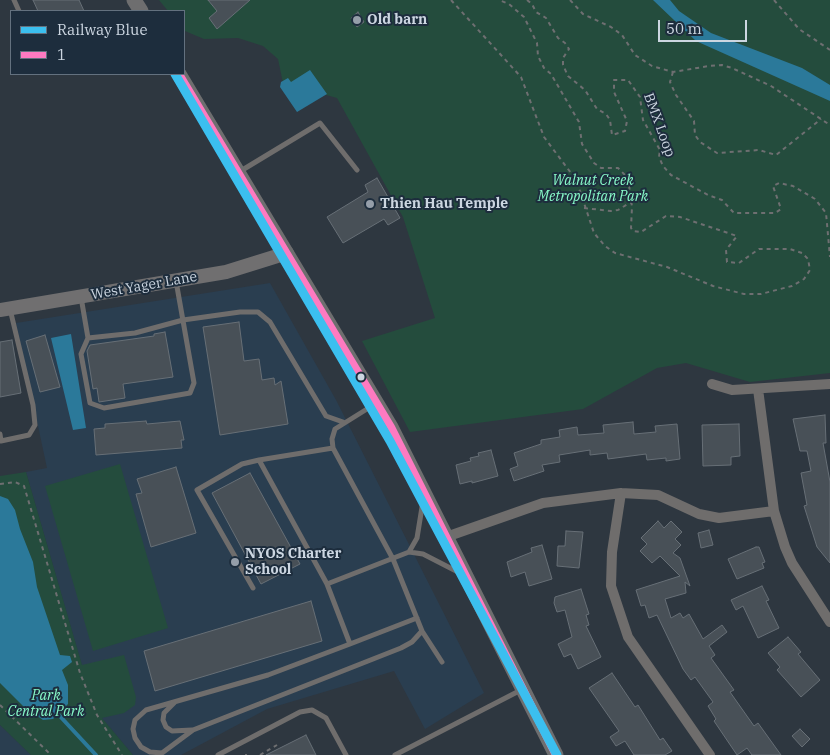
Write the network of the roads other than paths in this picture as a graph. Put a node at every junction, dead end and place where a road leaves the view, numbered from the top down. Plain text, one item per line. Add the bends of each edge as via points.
1 (180, 75) edge
2 (357, 170) dead end
3 (238, 172) junction
4 (287, 253) junction
5 (176, 280) junction
6 (81, 296) junction
7 (5, 309) edge
8 (183, 320) junction
9 (88, 338) junction
10 (712, 384) dead end
11 (830, 384) edge
12 (758, 389) junction
13 (377, 403) junction
14 (344, 422) junction
15 (0, 434) edge
16 (333, 448) junction
17 (258, 460) junction
18 (621, 493) junction
19 (424, 494) junction
20 (774, 511) junction
21 (446, 537) junction
22 (409, 552) junction
23 (393, 559) junction
24 (465, 576) junction
25 (327, 584) junction
26 (253, 588) dead end
27 (417, 618) junction
28 (830, 622) edge
29 (422, 631) junction
30 (350, 644) junction
31 (442, 662) dead end
32 (523, 689) junction
33 (179, 700) junction
34 (193, 730) junction
35 (218, 755) edge
36 (346, 755) edge
37 (395, 755) edge
38 (556, 755) edge
39 (710, 755) edge

1 - 3 main road
2 - 3 lane via 320,123
3 - 4 main road
4 - 5 main road, West Yager Lane via 226,272
4 - 13 main road
5 - 6 main road, West Yager Lane
5 - 8 lane
6 - 7 main road, West Yager Lane
6 - 9 lane
7 - 15 lane via 31,396 35,425 29,435 2,441
8 - 9 lane via 135,333
8 - 9 lane via 194,383 190,393 104,408 90,403 81,354
8 - 14 lane via 258,312 270,322 326,416
10 - 12 street via 732,390
11 - 12 street
12 - 20 street
13 - 14 lane
13 - 19 main road
14 - 16 lane via 335,429
16 - 17 lane
16 - 23 lane
17 - 25 lane
17 - 26 lane via 242,464 197,490
18 - 20 street via 658,495 699,514 719,518
18 - 21 street via 543,503
18 - 39 street via 610,586 628,637
19 - 21 main road
19 - 22 lane via 417,538
20 - 28 street via 792,563
21 - 24 main road
22 - 23 lane
22 - 24 lane via 424,554
23 - 25 lane
23 - 27 lane
24 - 32 main road
25 - 30 lane
27 - 29 lane
27 - 30 lane
29 - 31 lane
29 - 34 lane via 401,648
30 - 33 lane via 268,675
32 - 37 lane
32 - 38 main road
33 - 34 lane via 164,714 166,727 172,731
33 - 34 lane via 146,710 134,720 135,738 145,749 162,753
35 - 36 lane via 300,712 312,710 326,718

